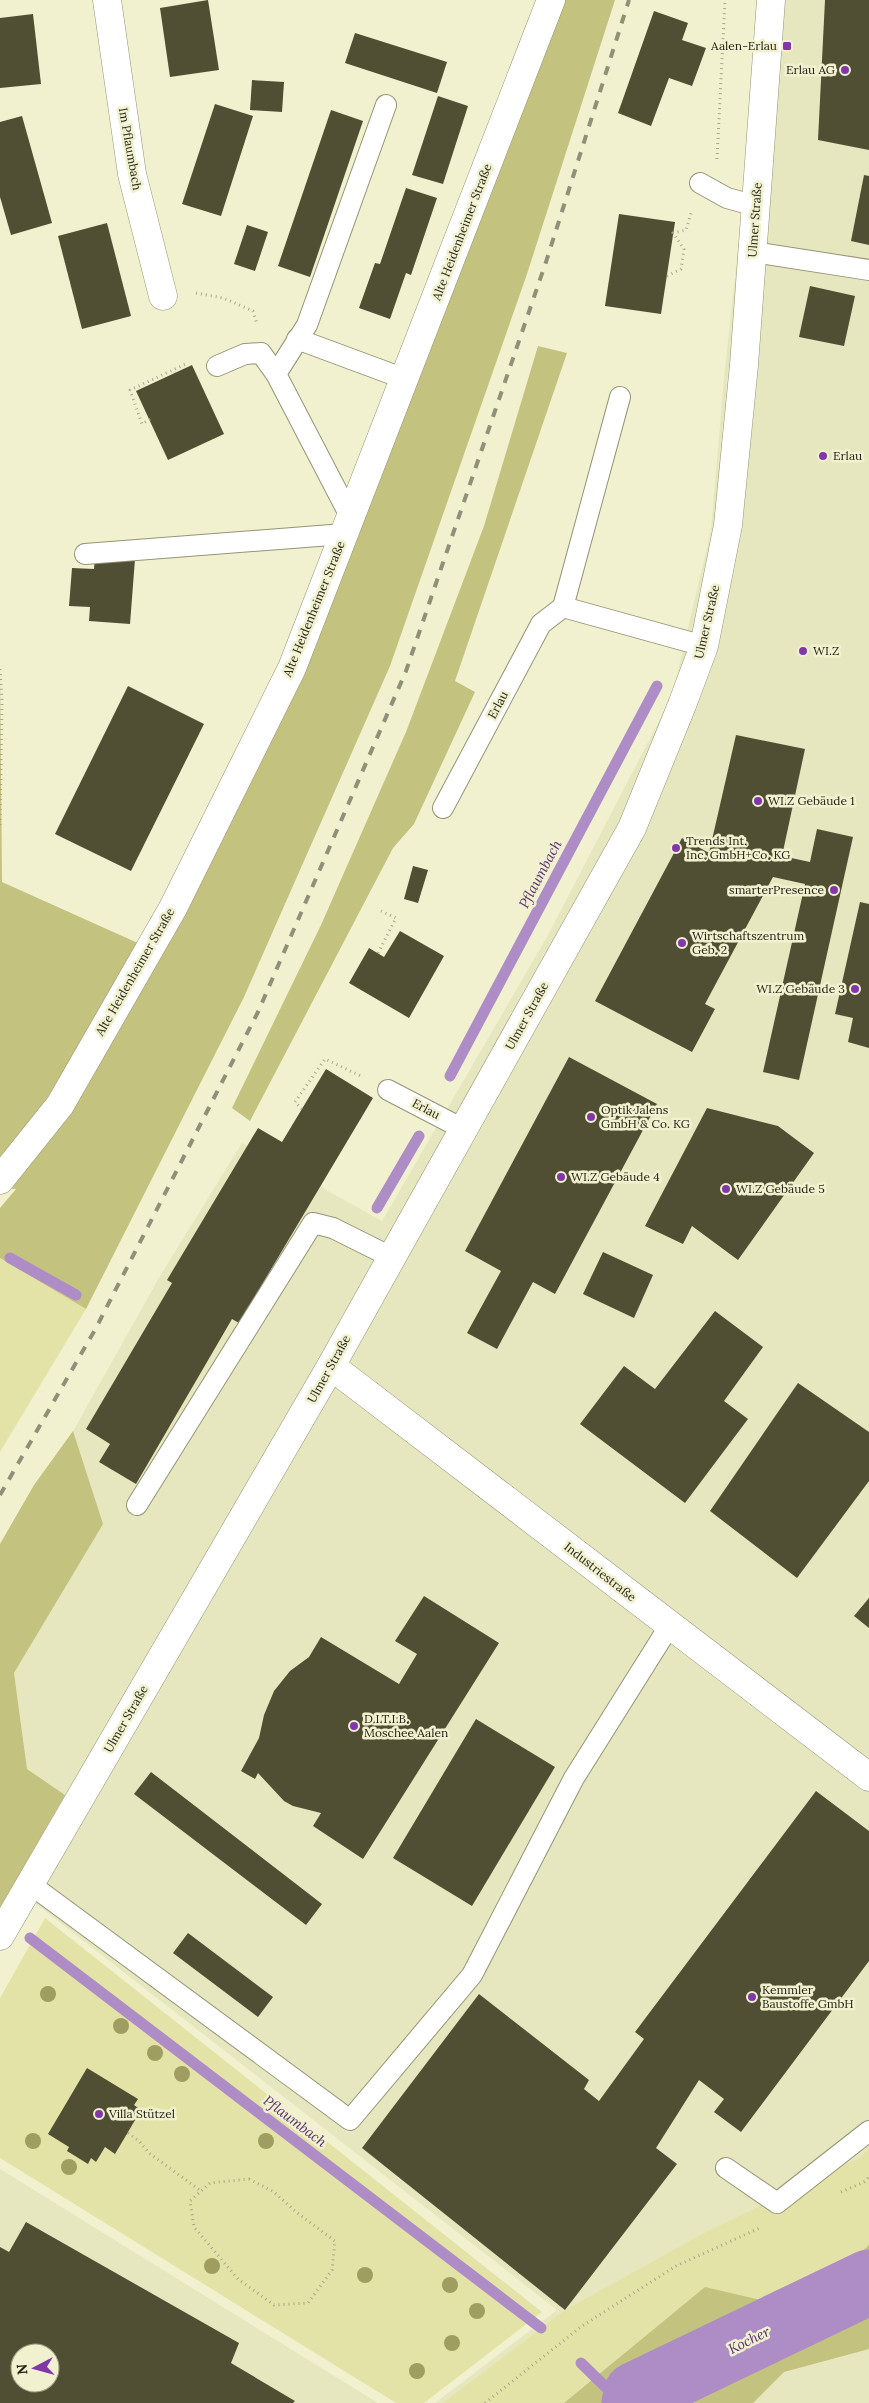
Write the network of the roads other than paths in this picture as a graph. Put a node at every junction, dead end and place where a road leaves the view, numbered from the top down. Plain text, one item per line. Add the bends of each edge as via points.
1 (107, 0) edge
2 (551, 0) edge
3 (771, 0) edge
4 (386, 105) dead end
5 (700, 183) road end
6 (756, 206) junction
7 (753, 252) junction
8 (869, 270) edge
9 (163, 296) road end
10 (297, 339) junction
11 (217, 366) road end
12 (276, 374) junction
13 (405, 379) junction
14 (620, 397) dead end
15 (348, 526) junction
16 (85, 554) dead end
17 (563, 607) junction
18 (704, 646) junction
19 (444, 808) dead end
20 (388, 1090) road end
21 (463, 1129) junction
22 (0, 1180) edge
23 (391, 1258) junction
24 (332, 1366) junction
25 (137, 1505) dead end
26 (670, 1626) junction
27 (869, 1778) edge
28 (30, 1884) junction
29 (0, 1936) edge
30 (869, 2131) edge
31 (726, 2168) dead end

1 - 9 street, Im Pflaumbach via 132,174
2 - 13 street, Alte Heidenheimer Straße
3 - 6 street, Ulmer Straße
4 - 10 lane via 307,325
5 - 6 lane via 727,198
6 - 7 street, Ulmer Straße
7 - 8 lane
7 - 18 street, Ulmer Straße via 728,525
10 - 12 lane
10 - 13 lane
11 - 12 lane via 245,354 261,353
12 - 15 lane
13 - 15 street, Alte Heidenheimer Straße
14 - 17 lane
15 - 16 lane
15 - 22 street, Alte Heidenheimer Straße via 292,668 173,908 60,1105
17 - 18 lane
17 - 19 lane, Erlau via 541,624
18 - 21 street, Ulmer Straße via 632,828
20 - 21 lane, Erlau
21 - 23 street, Ulmer Straße
23 - 24 street, Ulmer Straße
23 - 25 lane via 333,1228 313,1222
24 - 26 street, Industriestraße
24 - 28 street, Ulmer Straße
26 - 27 street, Industriestraße
26 - 28 lane via 574,1778 472,1975 350,2120
28 - 29 street, Ulmer Straße
30 - 31 lane via 777,2203

